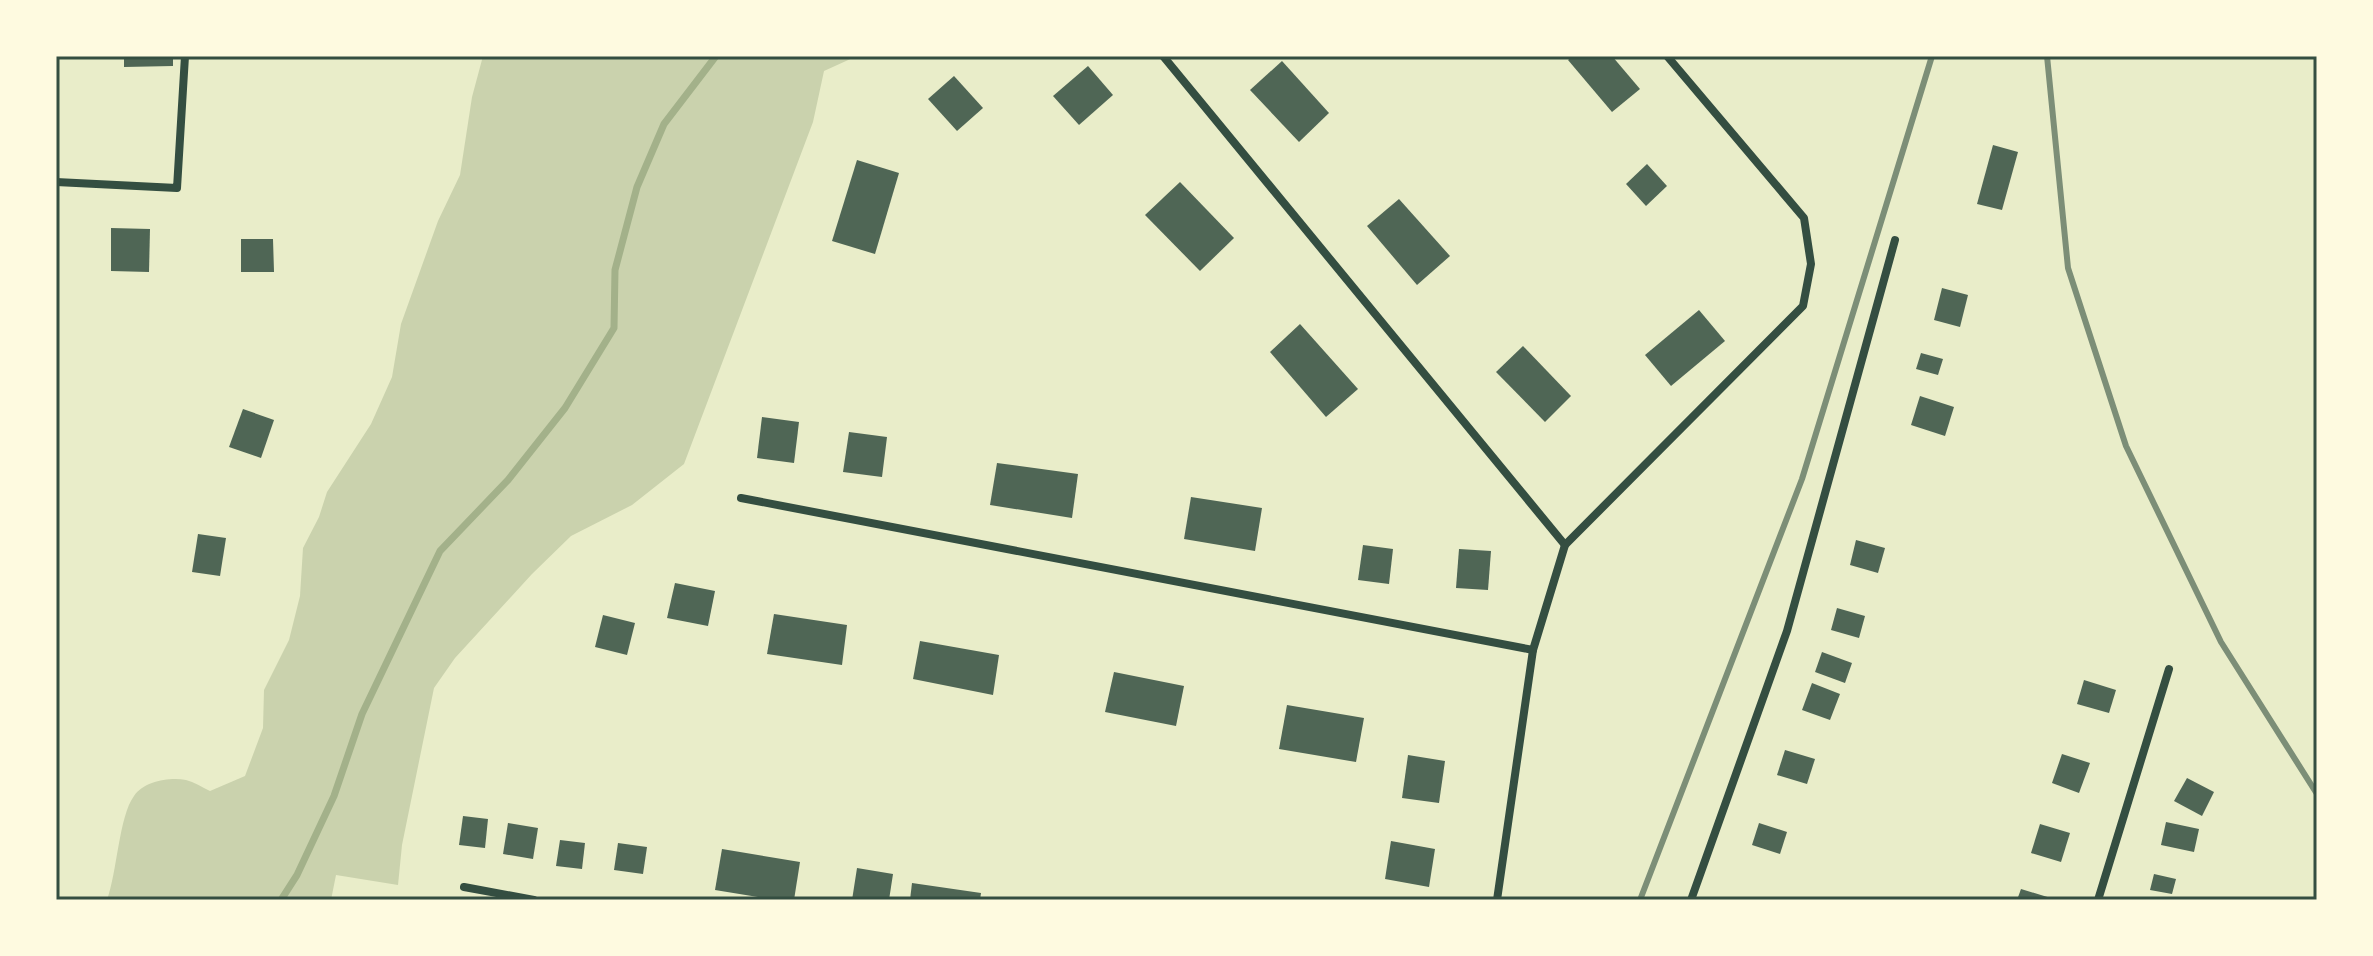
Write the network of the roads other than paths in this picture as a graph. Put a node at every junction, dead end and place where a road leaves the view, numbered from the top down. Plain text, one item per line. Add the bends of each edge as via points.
1 (185, 56) edge
2 (1163, 56) edge
3 (1667, 56) edge
4 (56, 182) edge
5 (1895, 240) dead end
6 (741, 498) dead end
7 (1565, 545) junction
8 (1533, 650) junction
9 (2169, 669) dead end
10 (464, 887) dead end
11 (534, 900) edge
12 (1497, 900) edge
13 (1691, 900) edge
14 (2098, 900) edge

1 - 4 street via 177,188
2 - 7 street
3 - 7 street via 1804,218 1811,264 1803,306
5 - 13 street via 1787,631
6 - 8 street
7 - 8 street
8 - 12 street
9 - 14 street
10 - 11 street

